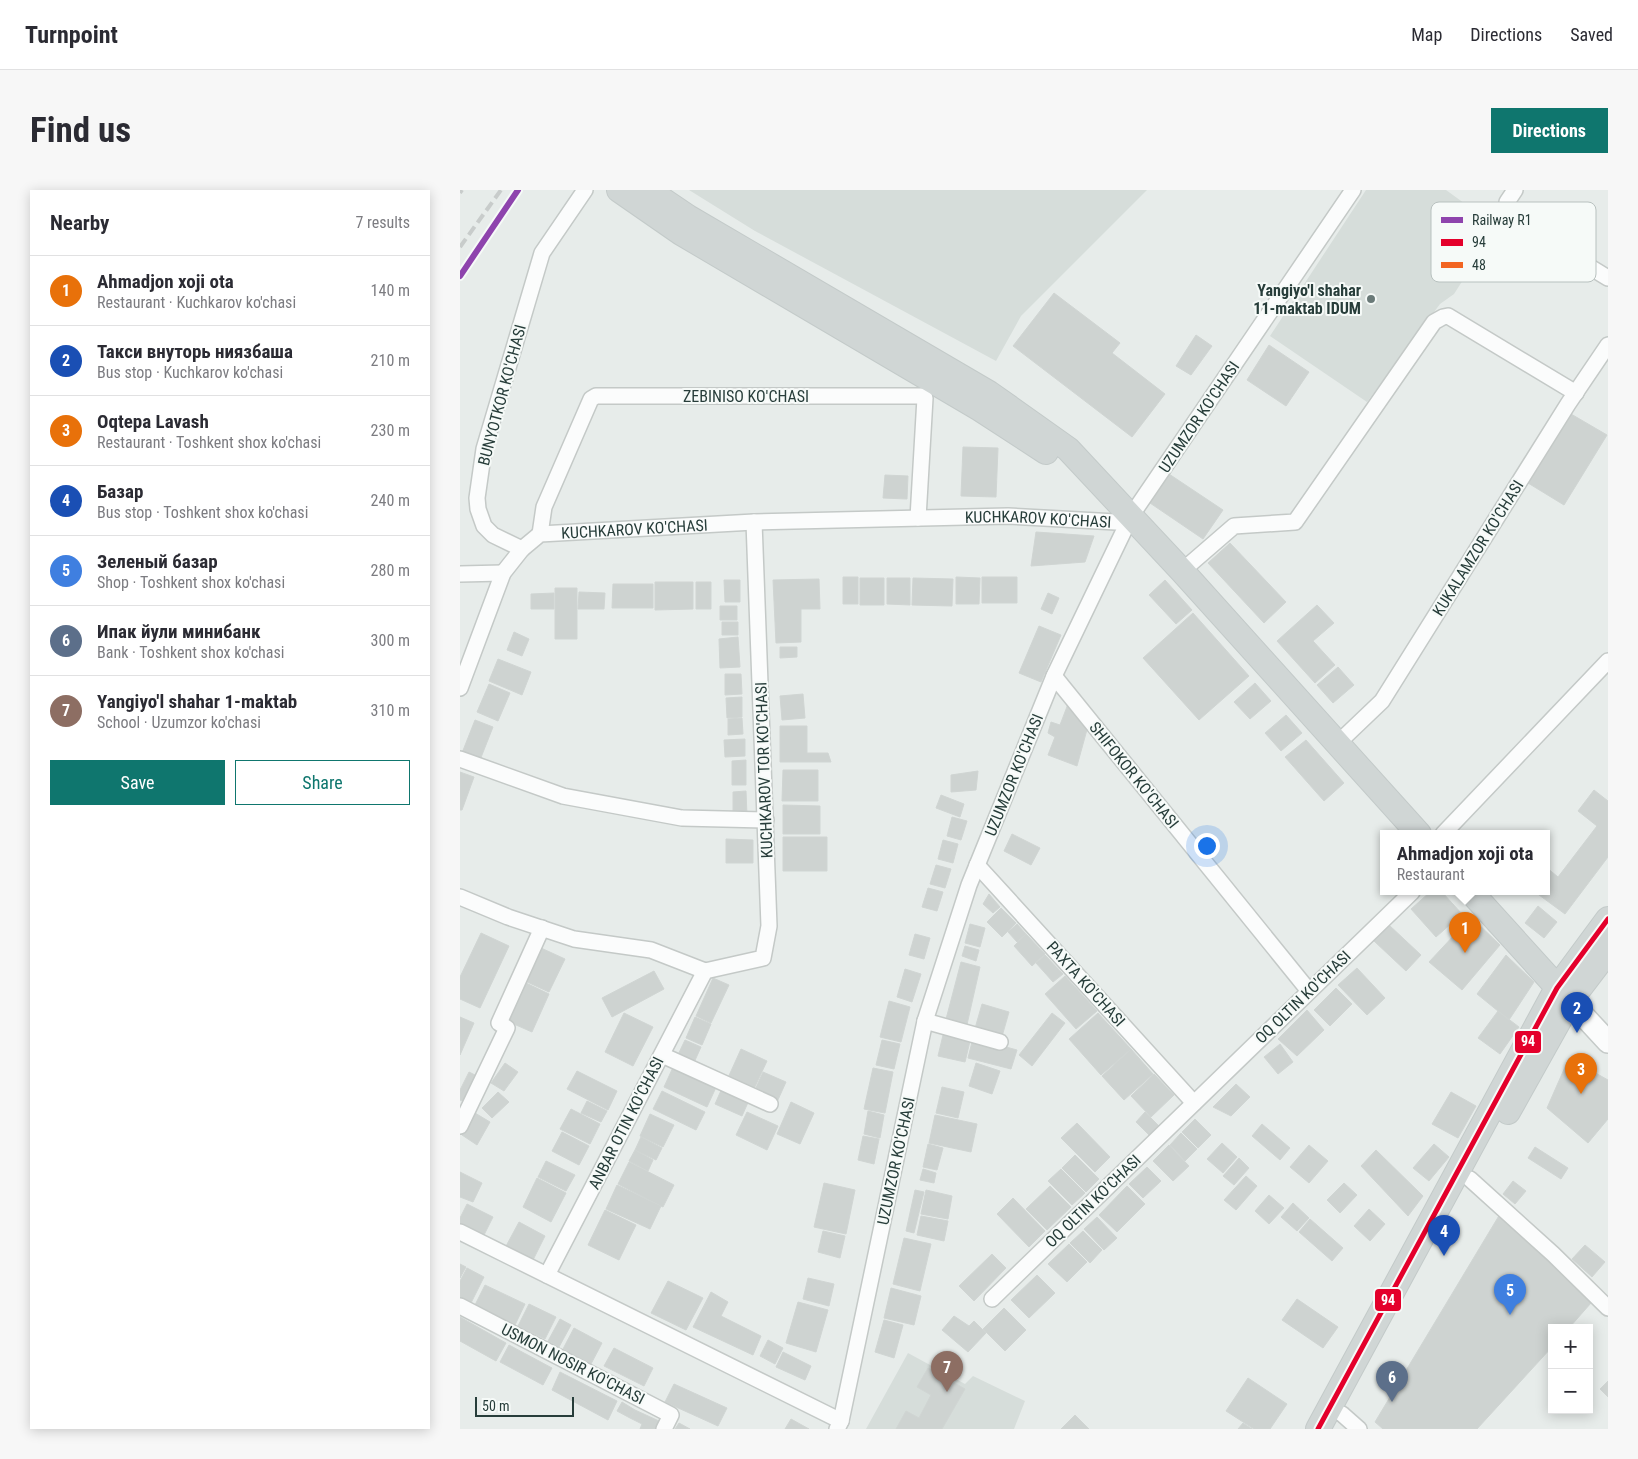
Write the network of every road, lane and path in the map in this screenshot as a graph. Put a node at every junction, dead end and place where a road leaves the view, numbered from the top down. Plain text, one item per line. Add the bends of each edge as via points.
1 (585, 190) edge
2 (619, 190) edge
3 (648, 190) edge
4 (1353, 190) edge
5 (1515, 190) edge
6 (1508, 202) edge
7 (1596, 271) edge
8 (1608, 278) edge
9 (1608, 345) edge
10 (1576, 393) junction
11 (984, 401) junction
12 (1131, 516) junction
13 (918, 518) junction
14 (754, 522) junction
15 (540, 534) junction
16 (522, 549) junction
17 (1182, 571) junction
18 (460, 574) edge
19 (503, 574) junction
20 (1608, 662) edge
21 (1054, 676) junction
22 (460, 688) edge
23 (1338, 743) junction
24 (460, 758) edge
25 (766, 820) junction
26 (1415, 830) edge
27 (1447, 830) edge
28 (977, 865) junction
29 (1409, 895) edge
30 (1474, 895) edge
31 (460, 897) edge
32 (1608, 919) edge
33 (542, 928) junction
34 (1608, 951) edge
35 (705, 971) junction
36 (1309, 991) junction
37 (1564, 995) junction
38 (925, 1021) junction
39 (1000, 1042) dead end
40 (1608, 1042) edge
41 (662, 1055) junction
42 (1194, 1103) junction
43 (770, 1104) dead end
44 (460, 1126) edge
45 (1470, 1179) junction
46 (460, 1232) edge
47 (548, 1275) junction
48 (992, 1299) dead end
49 (460, 1306) edge
50 (1608, 1308) edge
51 (1345, 1424) edge
52 (839, 1425) edge
53 (664, 1429) edge
54 (1318, 1429) edge

1 - 16 street, BUNYOTKOR KO'CHASI via 542,253 484,449 477,498 484,526 493,535
2 - 11 main road via 681,233
3 - 11 main road
4 - 12 street, UZUMZOR KO'CHASI
5 - 6 street
7 - 8 street
9 - 10 street, KUKALAMZOR KO'CHASI
10 - 17 street via 1448,316 1443,317 1434,322 1295,522 1234,526
10 - 23 street, KUKALAMZOR KO'CHASI via 1382,701
11 - 12 main road via 1026,438
12 - 13 street, KUCHKAROV KO'CHASI via 1116,522 1008,516
12 - 17 main road, KUCHKAROV KO'CHASI
12 - 21 street, UZUMZOR KO'CHASI
13 - 14 street, KUCHKAROV KO'CHASI
13 - 15 street, ZEBINISO KO'CHASI via 924,396 596,396 591,399 544,506
14 - 15 street, KUCHKAROV KO'CHASI
14 - 25 street, KUCHKAROV TOR KO'CHASI
15 - 16 street, KUCHKAROV KO'CHASI
16 - 19 street
17 - 23 main road, KUCHKAROV KO'CHASI
18 - 19 street
19 - 22 street
20 - 27 street
21 - 28 street, UZUMZOR KO'CHASI
21 - 36 street, SHIFOKOR KO'CHASI
23 - 26 main road, KUCHKAROV KO'CHASI
24 - 25 street via 563,796 682,818
25 - 35 street, KUCHKAROV TOR KO'CHASI via 770,926 763,958
28 - 38 street, UZUMZOR KO'CHASI
28 - 42 street, PAXTA KO'CHASI
29 - 36 street, OQ OLTIN KO'CHASI
30 - 37 main road
31 - 33 street
32 - 37 main road
33 - 35 street via 574,939 651,950
33 - 44 street via 499,1023 507,1028
34 - 37 main road
35 - 41 street, ANBAR OTIN KO'CHASI
36 - 42 street, OQ OLTIN KO'CHASI
37 - 40 main road
37 - 45 main road
37 - 54 main road
38 - 39 street
38 - 52 street, UZUMZOR KO'CHASI
41 - 43 street
41 - 47 street, ANBAR OTIN KO'CHASI
42 - 48 street, OQ OLTIN KO'CHASI
45 - 50 street
45 - 51 main road
46 - 47 street
47 - 52 street
49 - 53 street, USMON NOSIR KO'CHASI via 671,1415

